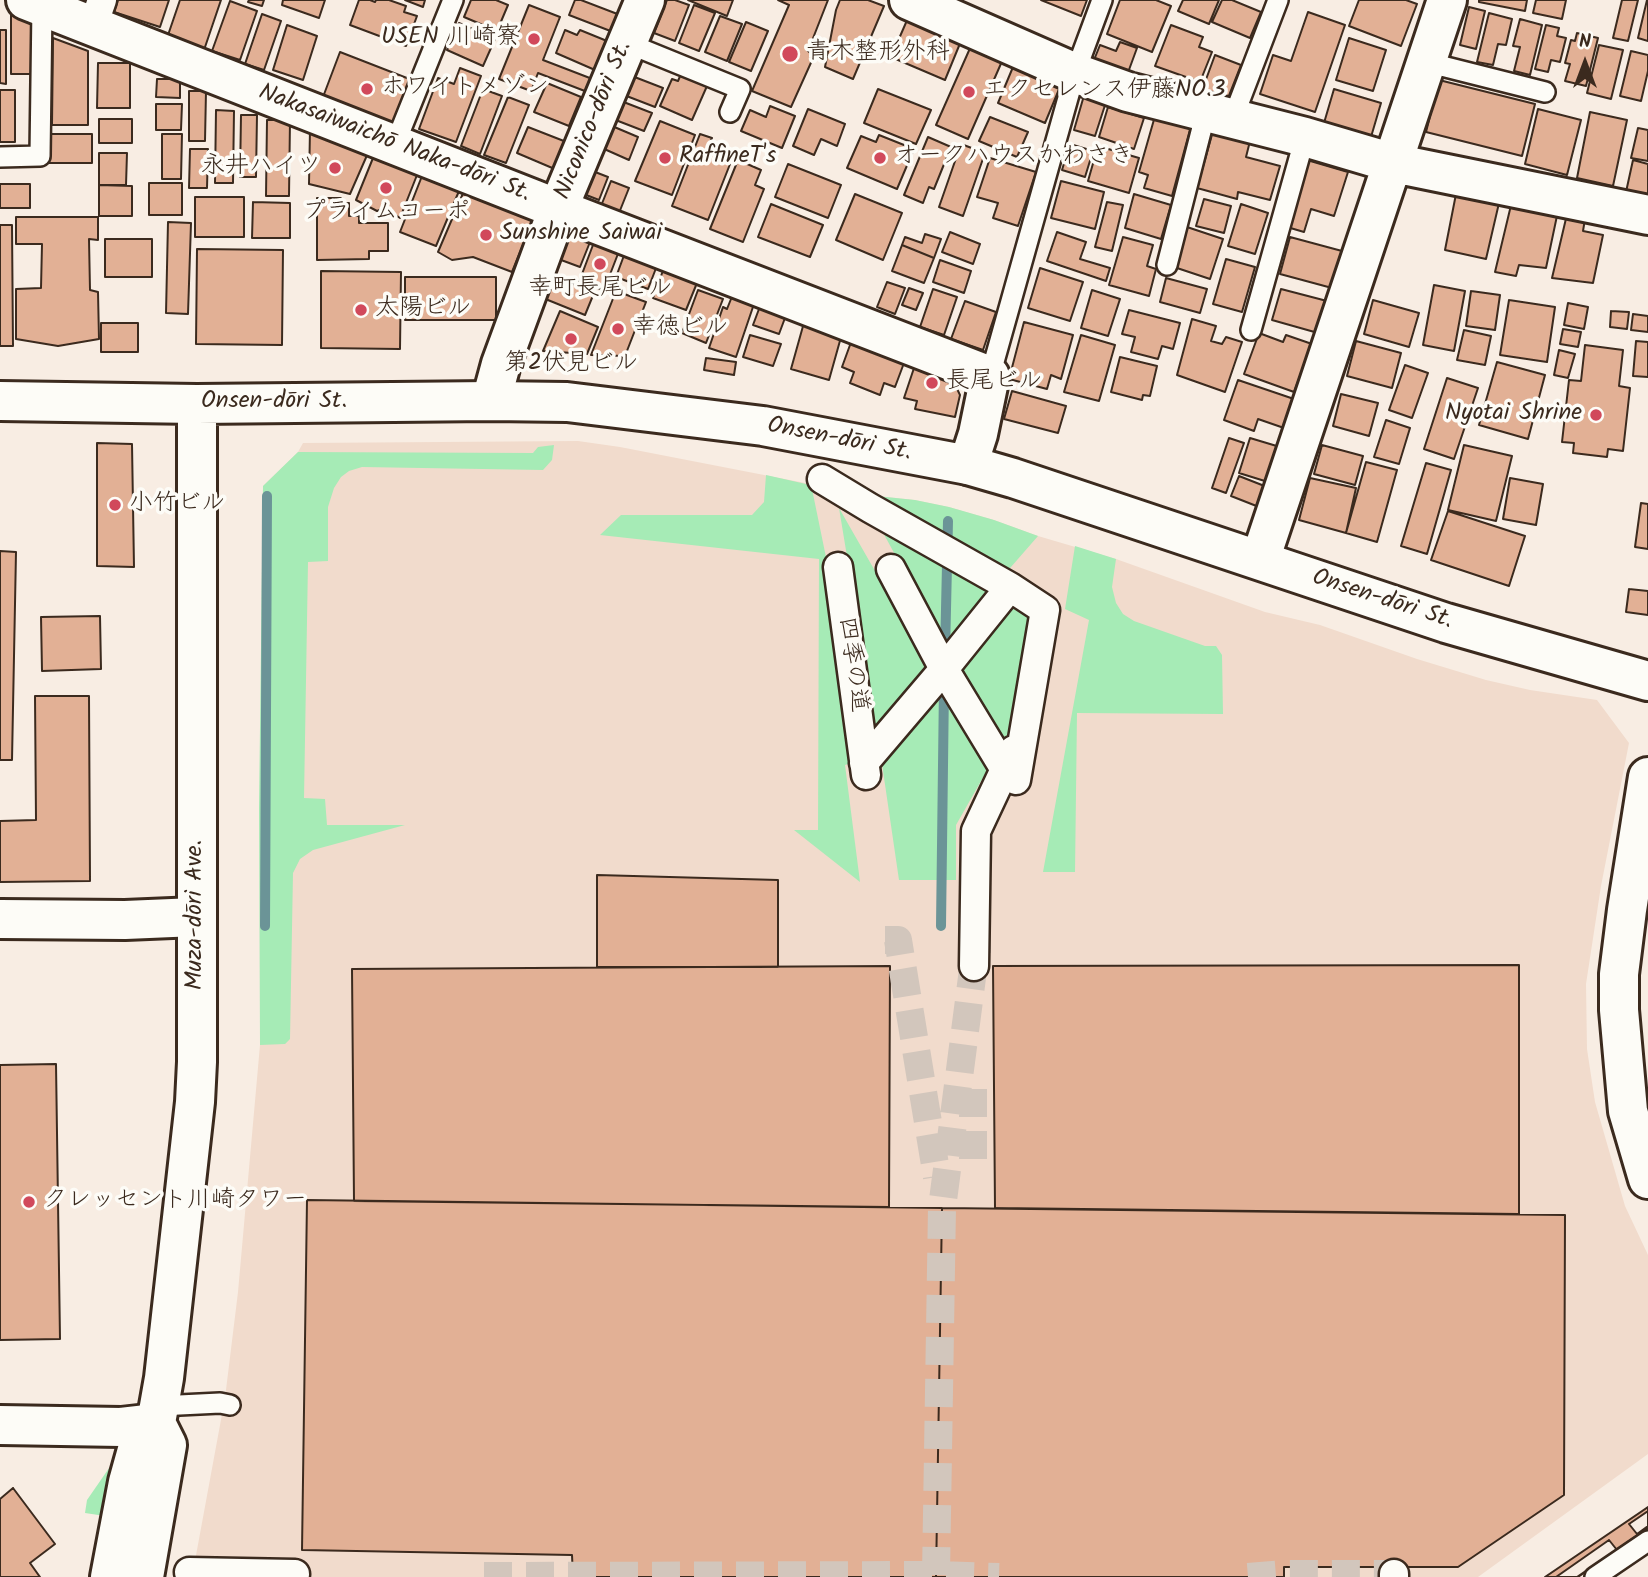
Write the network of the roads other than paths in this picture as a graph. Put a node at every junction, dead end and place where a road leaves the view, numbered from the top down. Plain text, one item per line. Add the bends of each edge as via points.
1 (453, 0) edge
2 (645, 0) edge
3 (909, 0) edge
4 (1102, 0) edge
5 (1278, 0) edge
6 (1447, 0) edge
7 (34, 3) edge
8 (98, 13) edge
9 (627, 43) junction
10 (1426, 62) junction
11 (1075, 73) junction
12 (1545, 92) dead end
13 (730, 112) dead end
14 (1220, 115) junction
15 (1305, 137) junction
16 (396, 145) junction
17 (0, 157) edge
18 (1393, 163) junction
19 (558, 209) junction
20 (1648, 215) edge
21 (1167, 265) dead end
22 (1251, 330) dead end
23 (990, 376) junction
24 (0, 401) edge
25 (491, 401) junction
26 (197, 404) junction
27 (968, 465) junction
28 (822, 479) dead end
29 (1259, 560) junction
30 (838, 567) dead end
31 (891, 569) dead end
32 (1010, 587) junction
33 (1558, 655) junction
34 (1648, 656) edge
35 (944, 670) junction
36 (1648, 681) edge
37 (1010, 774) junction
38 (1648, 777) edge
39 (196, 917) junction
40 (0, 919) edge
41 (974, 966) tunnel mouth
42 (1648, 1179) edge
43 (230, 1405) dead end
44 (157, 1414) junction
45 (0, 1424) edge
46 (1648, 1541) edge
47 (189, 1572) dead end
48 (295, 1573) dead end
49 (110, 1577) edge
50 (145, 1577) edge
51 (1595, 1577) edge

1 - 16 lane
2 - 9 street, Niconico-dōri St.
3 - 11 street
4 - 11 lane
5 - 14 lane
6 - 10 street
7 - 8 street, Nakasaiwaichō Naka-dōri St.
7 - 17 lane via 40,156
8 - 16 street, Nakasaiwaichō Naka-dōri St.
9 - 13 lane via 740,89
9 - 19 street, Niconico-dōri St.
10 - 12 lane
10 - 18 street
11 - 14 street via 1128,92
11 - 23 lane
14 - 15 street
14 - 21 lane
15 - 18 street
15 - 22 lane
16 - 19 street, Nakasaiwaichō Naka-dōri St.
18 - 20 street
18 - 29 street
19 - 23 street, Nakasaiwaichō Naka-dōri St.
19 - 25 street, Niconico-dōri St.
23 - 27 street
24 - 26 street, Onsen-dōri St.
25 - 26 street, Onsen-dōri St.
25 - 27 street, Onsen-dōri St. via 567,402 763,426
26 - 39 street, Muza-dōri Ave.
27 - 29 street, Onsen-dōri St.
28 - 32 street
29 - 33 street, Onsen-dōri St.
30 - 35 street, 四季の道 via 865,770
31 - 35 street
32 - 35 street, 四季の道
32 - 37 street via 1045,610 1024,728
33 - 34 street, Onsen-dōri St.
33 - 36 street
35 - 37 street
37 - 41 street via 976,831
38 - 42 street via 1619,974 1619,1010 1628,1111
39 - 40 street
39 - 44 street, Muza-dōri Ave. via 195,1102
43 - 44 lane
44 - 45 street via 121,1427
44 - 49 street, Muza-dōri Ave. via 138,1446
44 - 50 street, Muza-dōri Ave. via 167,1445
46 - 51 lane
47 - 48 street

